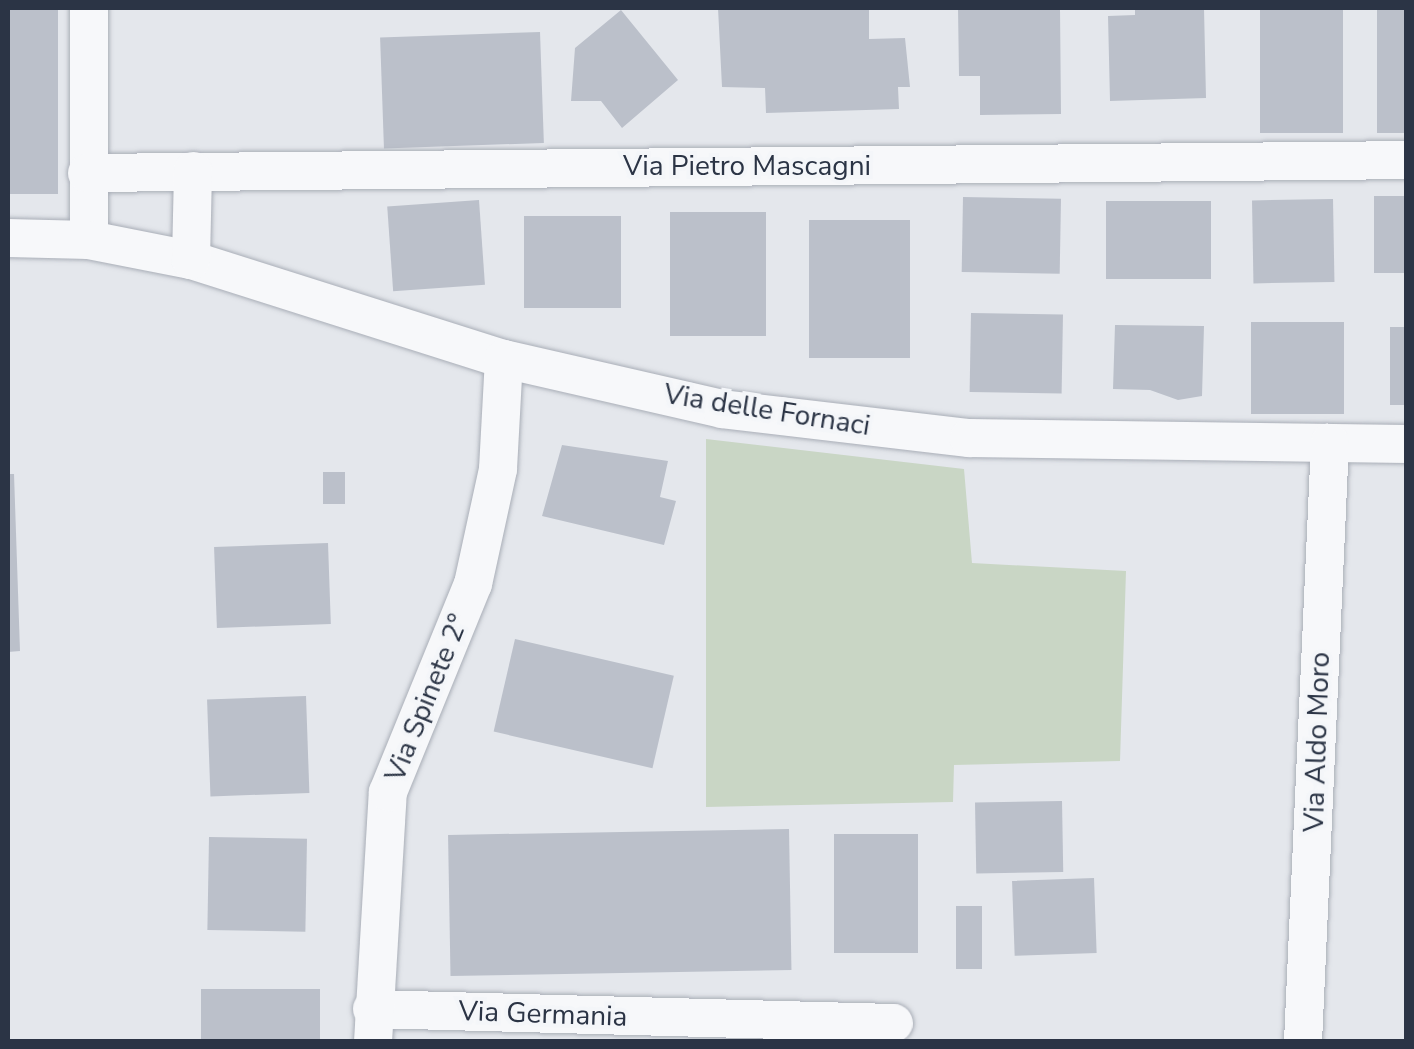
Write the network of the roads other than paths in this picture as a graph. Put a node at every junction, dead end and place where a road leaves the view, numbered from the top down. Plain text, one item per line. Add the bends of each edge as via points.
1 (88, 8) edge
2 (1406, 160) edge
3 (193, 171) junction
4 (87, 173) junction
5 (8, 238) edge
6 (88, 240) junction
7 (191, 260) junction
8 (504, 359) junction
9 (1330, 443) junction
10 (1406, 444) edge
11 (894, 1023) dead end
12 (372, 1025) edge
13 (848, 1032) edge
14 (1304, 1042) edge

1 - 4 street
2 - 3 street, Via Pietro Mascagni
3 - 4 street, Via Pietro Mascagni
3 - 7 street
4 - 6 street
5 - 6 street, Via delle Fornaci
6 - 7 street, Via delle Fornaci
7 - 8 street, Via delle Fornaci
8 - 9 street, Via delle Fornaci via 722,409 968,438
8 - 12 street, Via Spinete 2° via 498,469 473,584 388,792
9 - 10 street, Via delle Fornaci
9 - 14 street, Via Aldo Moro
11 - 13 street, Via Germania
12 - 13 street, Via Germania

